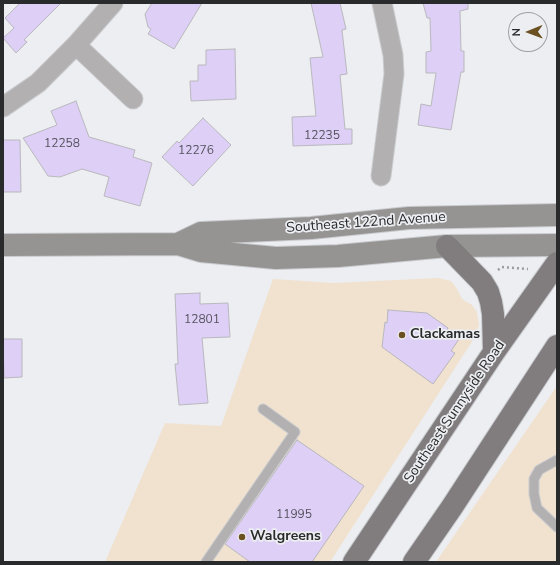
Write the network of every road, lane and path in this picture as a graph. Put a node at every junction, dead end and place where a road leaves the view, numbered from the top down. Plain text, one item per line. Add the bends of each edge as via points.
1 (113, 3) edge
2 (382, 3) edge
3 (76, 45) junction
4 (133, 99) dead end
5 (3, 107) edge
6 (381, 176) dead end
7 (557, 215) edge
8 (178, 244) junction
9 (3, 245) edge
10 (557, 245) edge
11 (447, 246) junction
12 (557, 263) edge
13 (529, 269) dead end
14 (496, 272) dead end
15 (557, 346) edge
16 (494, 352) junction
17 (263, 409) dead end
18 (557, 460) edge
19 (557, 527) edge
20 (206, 562) edge
21 (354, 562) edge
22 (414, 562) edge

1 - 3 street
2 - 6 street via 393,55 394,74
3 - 4 street
3 - 5 street via 38,83
7 - 8 main road, Southeast 122nd Avenue via 409,218 311,228 201,233
8 - 9 main road, Southeast 122nd Avenue
8 - 11 main road, Southeast 122nd Avenue via 201,251 276,258 338,256
10 - 11 main road, Southeast 122nd Avenue
11 - 16 main road via 482,282 488,292 493,314
12 - 16 main road, Southeast Sunnyside Road
13 - 14 path via 502,267
15 - 22 main road
16 - 21 main road, Southeast Sunnyside Road
17 - 20 lane via 295,432
18 - 19 lane via 540,470 534,479 537,508

